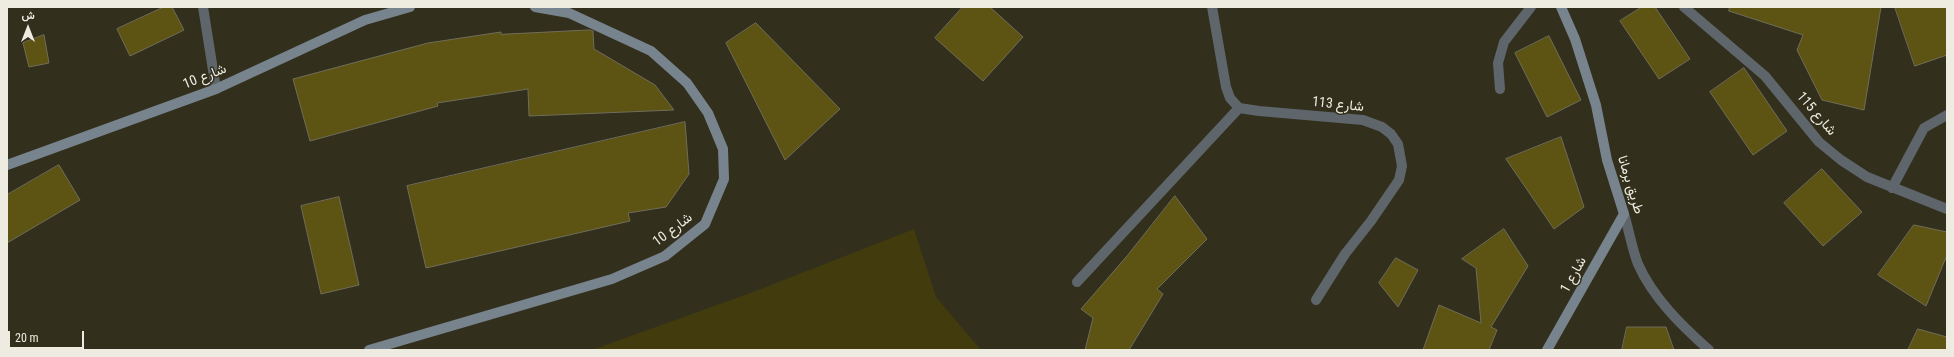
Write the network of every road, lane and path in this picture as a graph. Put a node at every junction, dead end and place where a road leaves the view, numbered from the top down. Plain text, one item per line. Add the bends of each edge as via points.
1 (203, 7) edge
2 (410, 7) edge
3 (535, 7) edge
4 (1212, 7) edge
5 (1531, 7) edge
6 (1561, 7) edge
7 (1684, 7) edge
8 (216, 89) junction
9 (1500, 90) dead end
10 (1239, 108) junction
11 (1947, 116) edge
12 (7, 165) edge
13 (1892, 188) junction
14 (1947, 209) edge
15 (1624, 214) junction
16 (1078, 282) dead end
17 (1316, 300) dead end
18 (369, 350) edge
19 (1547, 350) edge
20 (1709, 350) edge

1 - 8 street
2 - 8 main road, شارع 10 via 364,20
3 - 18 main road, شارع 10 via 569,13 651,52 687,83 708,113 723,149 724,179 705,224 665,256 612,279
4 - 10 street via 1226,87 1230,98
5 - 9 street via 1504,42 1498,63
6 - 15 main road, طريق برمانا via 1575,39 1596,105 1607,160
7 - 13 street, شارع 115 via 1765,76 1819,142 1861,173
8 - 12 main road, شارع 10
10 - 16 street
10 - 17 street, شارع 113 via 1259,112 1363,120 1382,127 1392,134 1398,144 1402,166 1398,180 1345,254
11 - 13 street via 1924,128
13 - 14 street, شارع 115
15 - 19 main road, شارع 1
15 - 20 street, طريق برمانا via 1638,264 1655,292 1673,315

